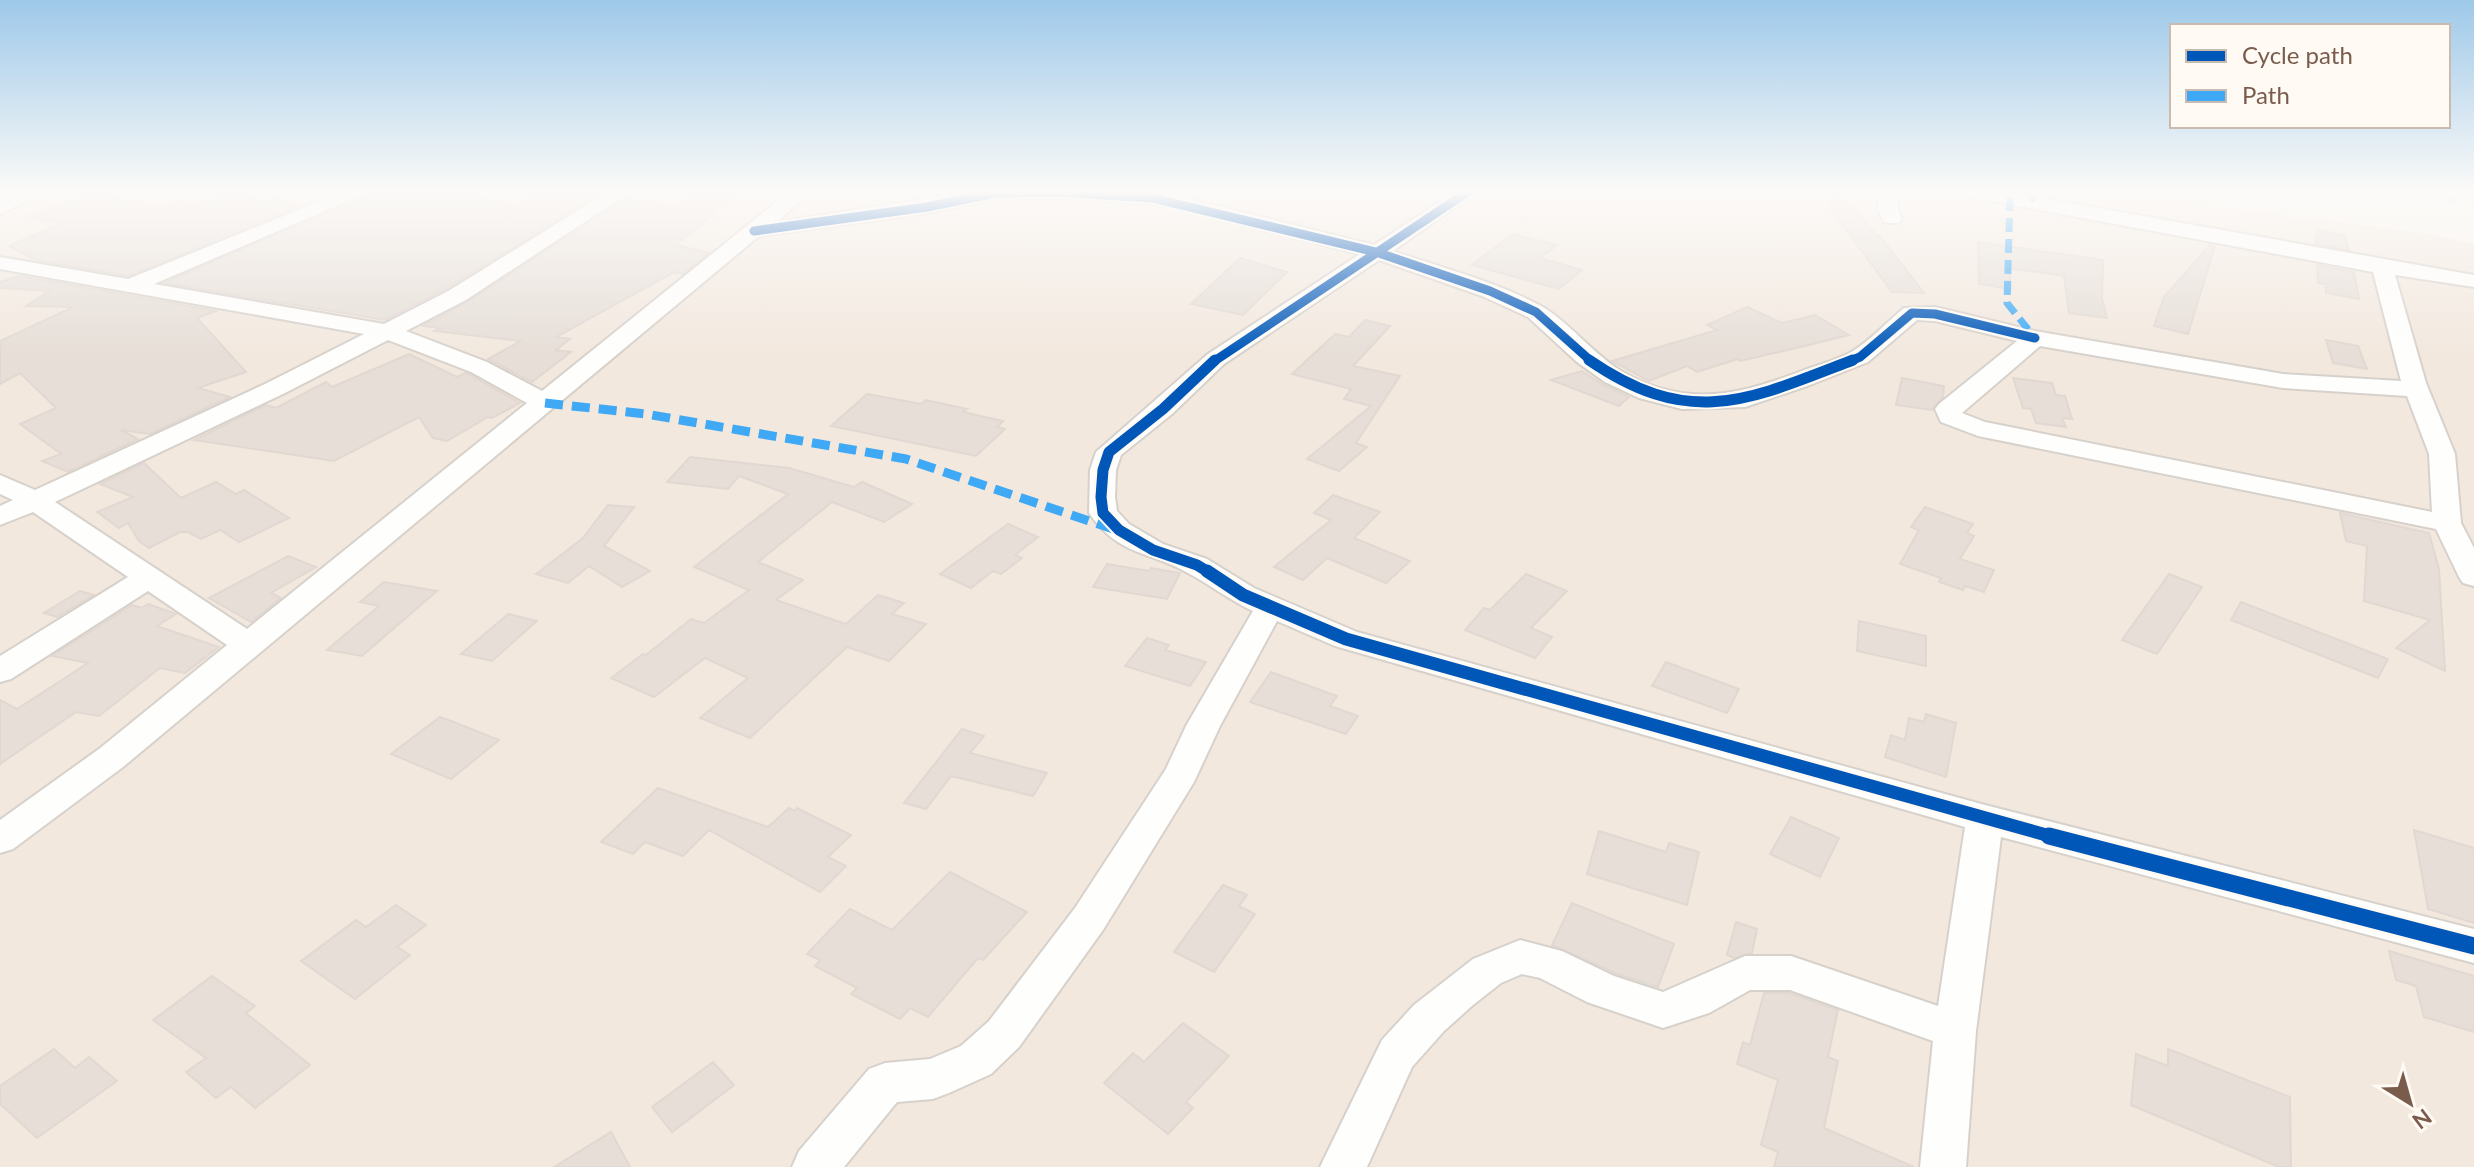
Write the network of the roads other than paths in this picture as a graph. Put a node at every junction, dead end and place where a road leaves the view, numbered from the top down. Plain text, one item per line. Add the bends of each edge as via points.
1 (229, 245) edge
2 (537, 245) edge
3 (736, 245) edge
4 (1349, 245) edge
5 (1386, 245) edge
6 (2269, 245) edge
7 (1376, 252) junction
8 (0, 263) edge
9 (2382, 267) junction
10 (2474, 281) edge
11 (132, 285) junction
12 (386, 331) junction
13 (2035, 338) junction
14 (2417, 389) junction
15 (545, 403) junction
16 (0, 483) edge
17 (37, 502) junction
18 (0, 517) edge
19 (2447, 523) junction
20 (150, 576) junction
21 (2474, 577) edge
22 (1270, 607) junction
23 (247, 644) junction
24 (0, 671) edge
25 (1985, 819) junction
26 (0, 839) edge
27 (2474, 946) edge
28 (1955, 1031) junction
29 (1354, 1164) edge
30 (815, 1167) edge
31 (1943, 1167) edge

1 - 11 street
2 - 12 street via 458,295
3 - 15 street
4 - 7 street
5 - 7 street
6 - 9 street
7 - 13 street via 1520,304 1614,377 1682,402 1745,400 1801,380 1860,357 1912,313
7 - 22 street via 1216,359 1109,452 1103,470 1103,513 1119,530 1153,550 1197,565
8 - 11 street
9 - 10 street
9 - 14 street
11 - 12 street
12 - 15 street via 479,367
12 - 17 street
13 - 14 street via 2283,381
13 - 19 street via 1948,409 1950,417 1978,428
14 - 19 street via 2442,454
15 - 23 street
16 - 17 street
17 - 18 street
17 - 20 street
19 - 21 street
20 - 23 street
20 - 24 street
22 - 25 street via 1346,639
22 - 30 street via 1182,773 1089,919 1004,1034 976,1060 933,1079 885,1083
23 - 26 street via 111,758
25 - 27 street
25 - 28 street
28 - 29 street via 1791,973 1745,973 1663,1010 1602,990 1548,963 1520,957 1487,971 1458,993 1397,1054
28 - 31 street

